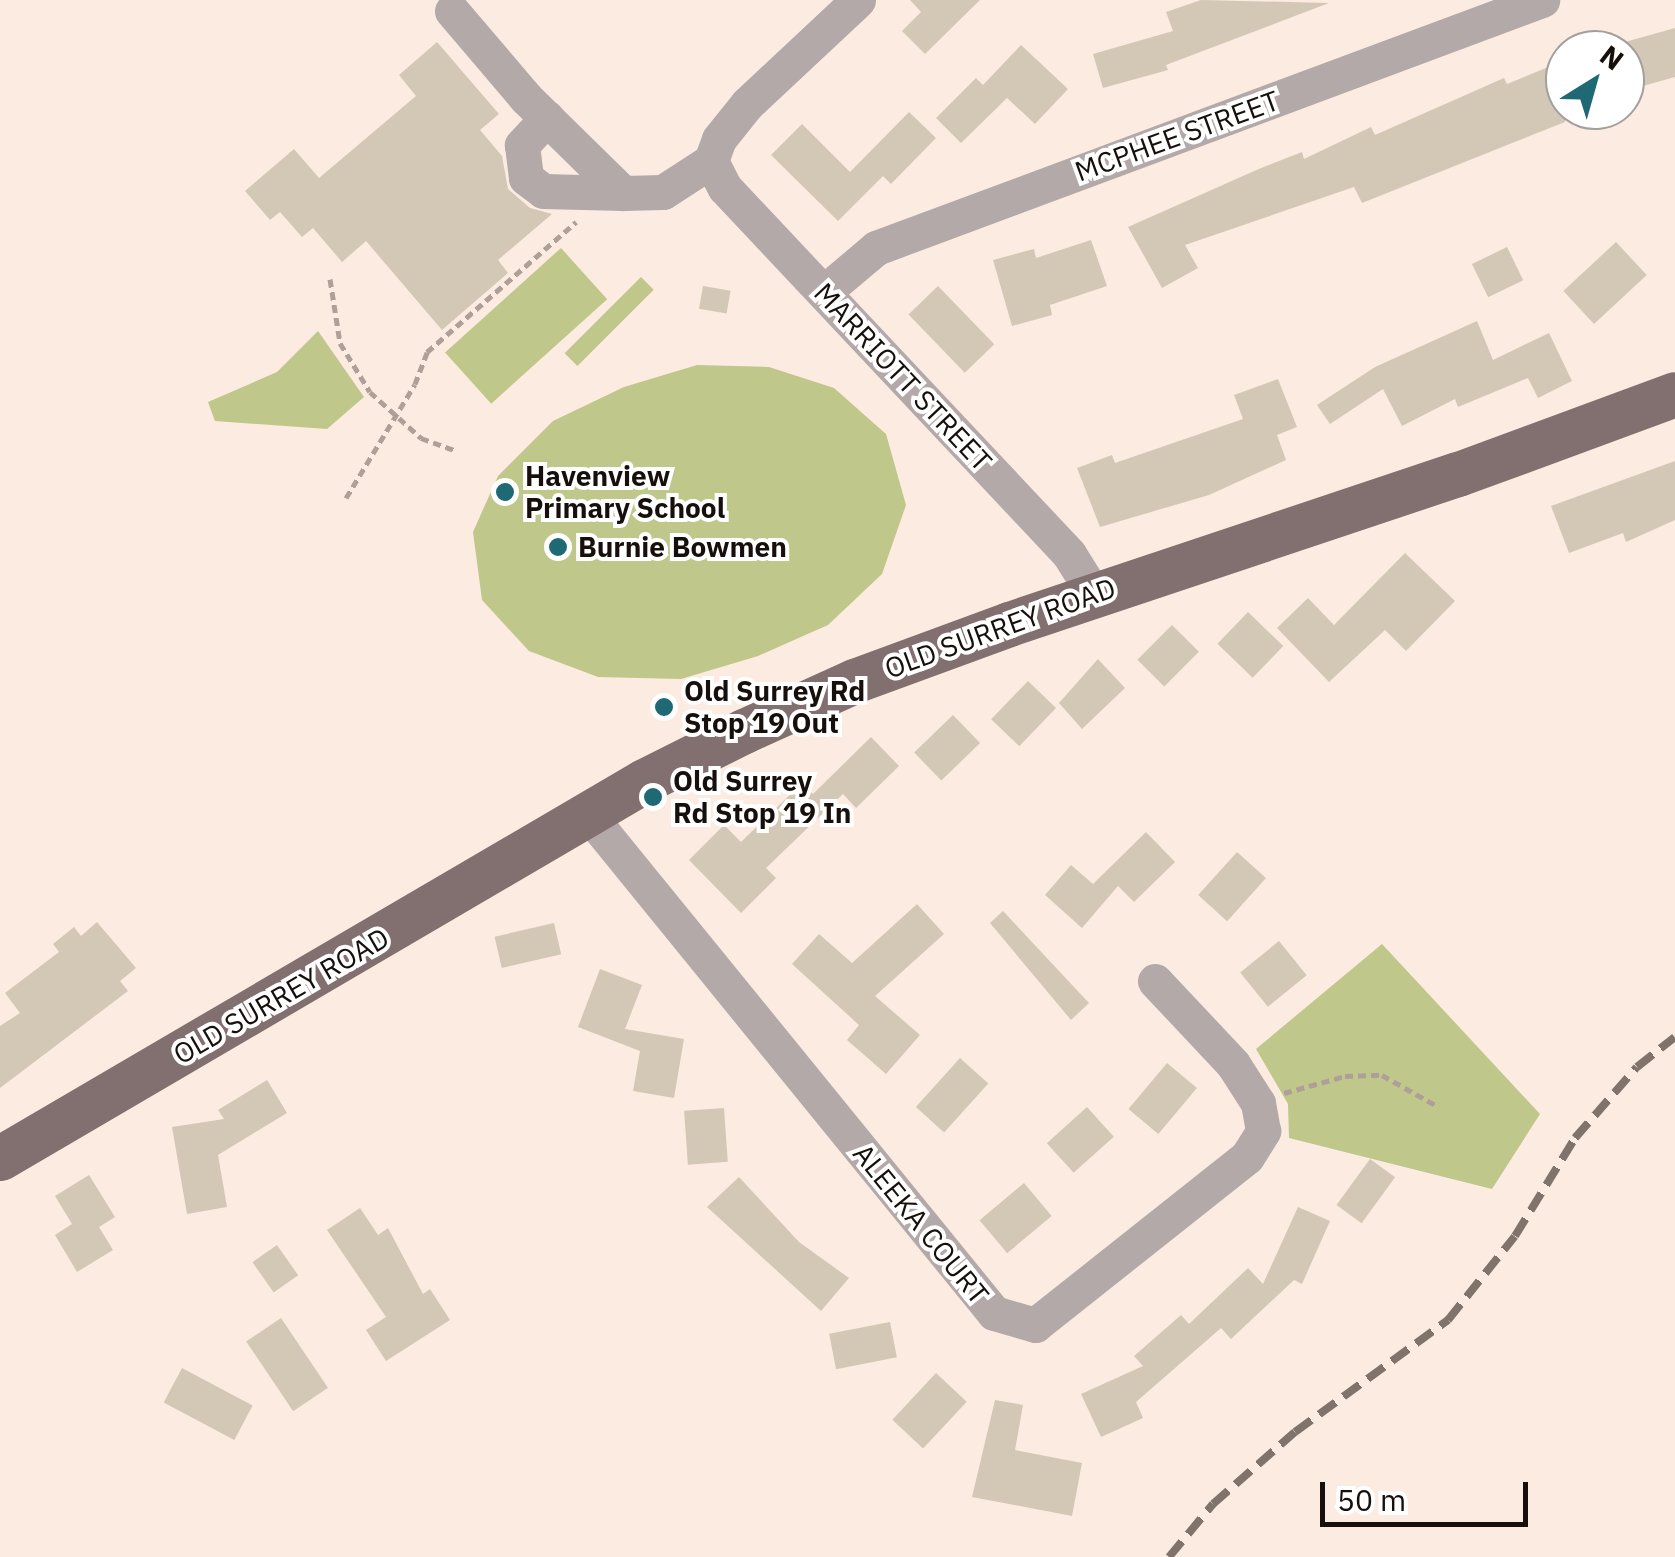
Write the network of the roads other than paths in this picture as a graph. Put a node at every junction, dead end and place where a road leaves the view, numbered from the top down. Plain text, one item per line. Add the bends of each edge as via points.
1 (858, 0) edge
2 (1542, 0) edge
3 (452, 11) dead end
4 (547, 118) junction
5 (712, 160) junction
6 (614, 195) junction
7 (824, 292) junction
8 (1675, 394) edge
9 (1094, 594) junction
10 (588, 814) junction
11 (1154, 981) dead end
12 (0, 1158) edge

1 - 5 street via 746,104 718,139
2 - 7 street, MCPHEE STREET via 876,248
3 - 4 street
4 - 6 street
4 - 6 street via 522,145 526,178 543,191
5 - 6 street via 662,192
5 - 7 street, MARRIOTT STREET via 725,188
7 - 9 street, MARRIOTT STREET via 1069,554
8 - 9 main road, OLD SURREY ROAD via 1458,474
9 - 10 main road, OLD SURREY ROAD via 854,681
10 - 11 street, ALEEKA COURT via 994,1313 1035,1326 1248,1158 1263,1131 1258,1103 1232,1064
10 - 12 main road, OLD SURREY ROAD

